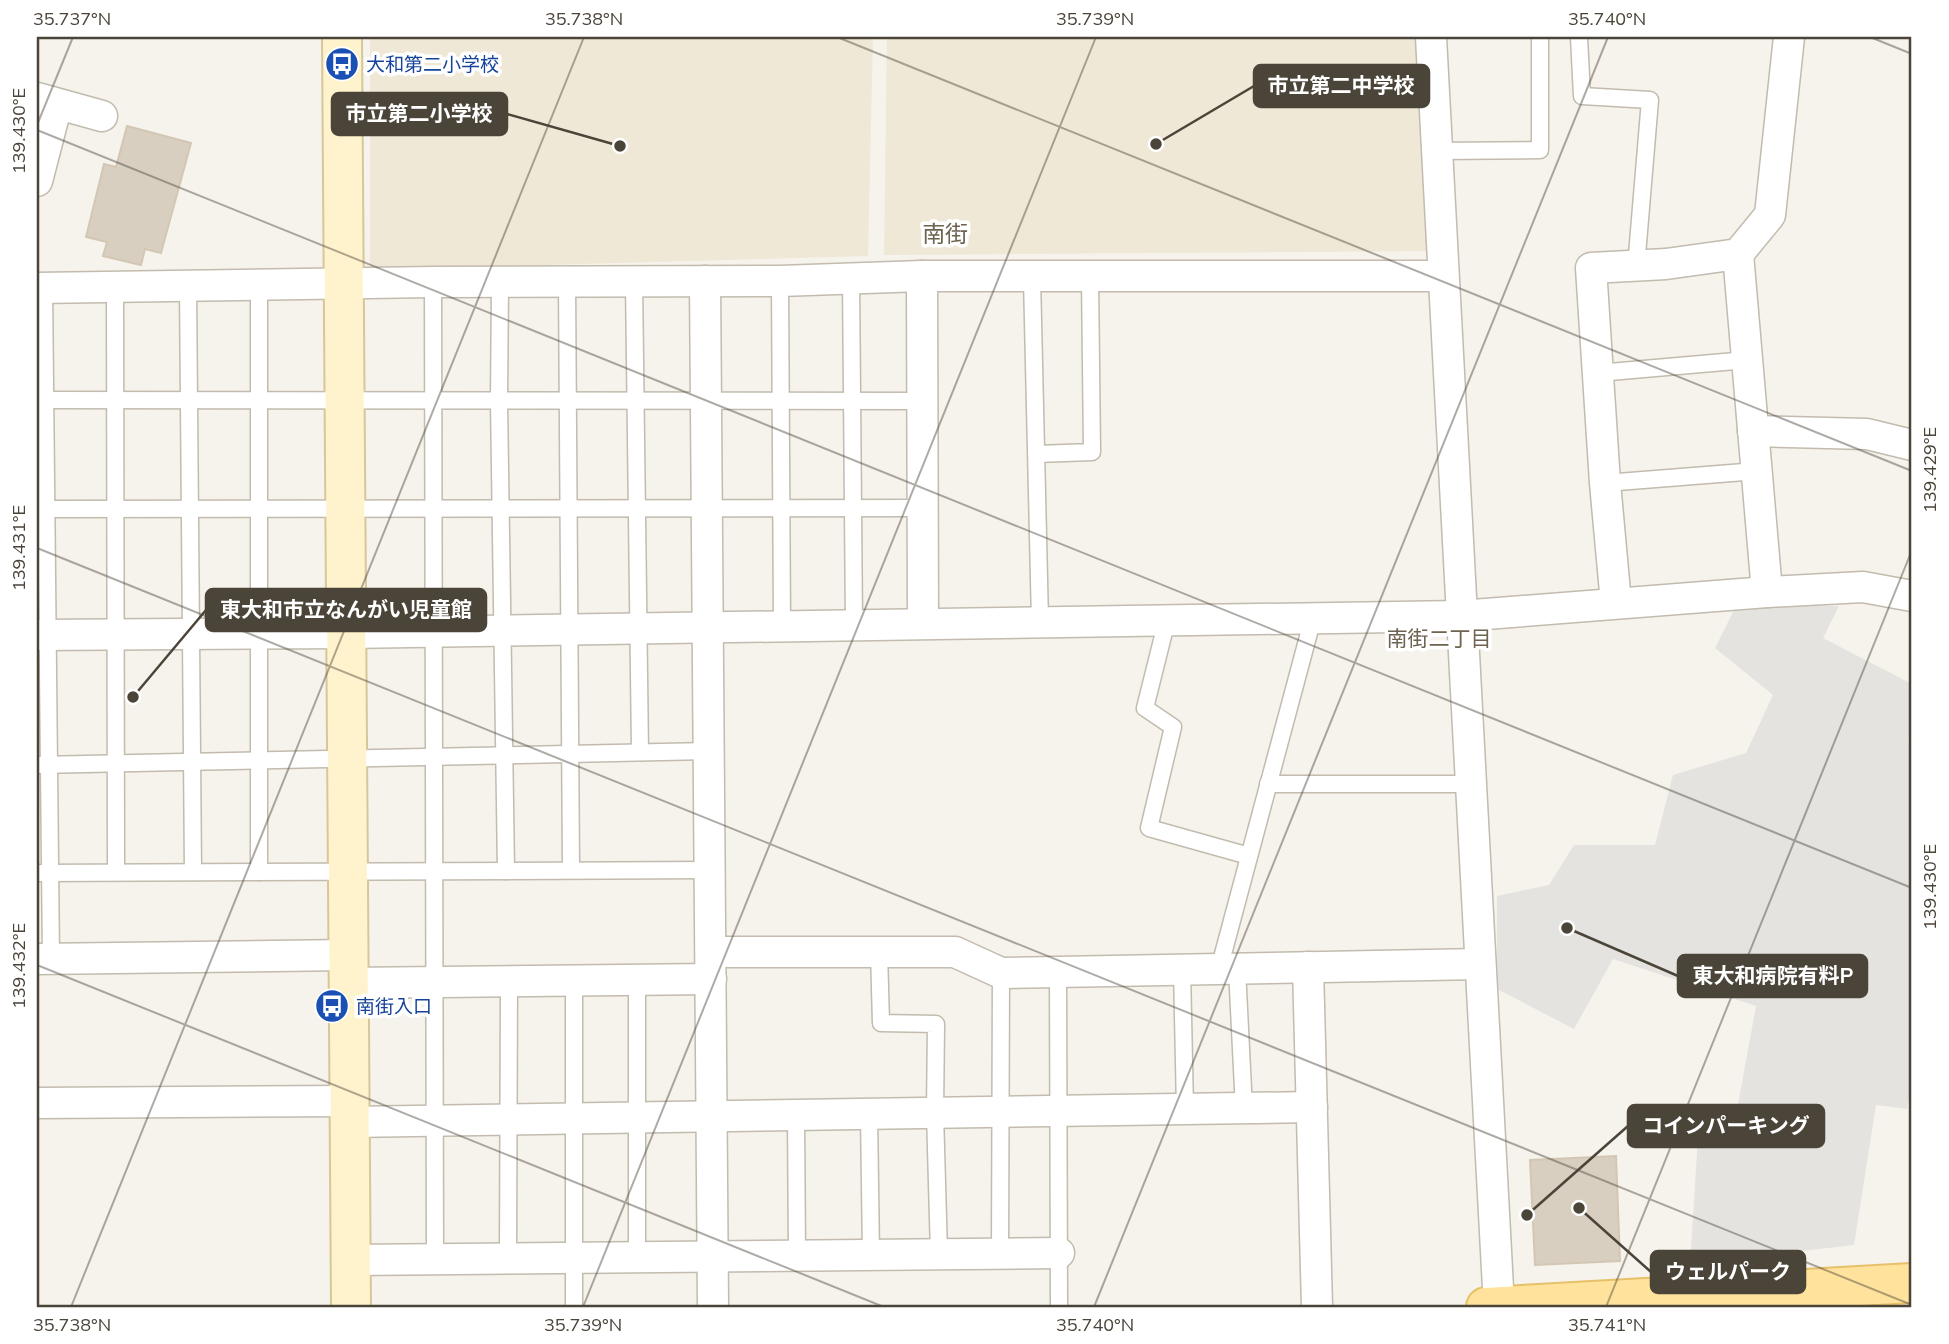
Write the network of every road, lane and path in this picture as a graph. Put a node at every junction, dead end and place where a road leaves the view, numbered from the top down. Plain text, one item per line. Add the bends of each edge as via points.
1 (342, 37) edge
2 (1431, 37) edge
3 (1540, 37) edge
4 (1579, 37) edge
5 (1789, 37) edge
6 (47, 101) edge
7 (102, 116) dead end
8 (1437, 151) junction
9 (37, 181) edge
10 (1738, 254) junction
11 (1636, 267) junction
12 (922, 276) junction
13 (1443, 276) junction
14 (1090, 277) junction
15 (1032, 278) junction
16 (851, 279) junction
17 (634, 281) junction
18 (705, 281) junction
19 (780, 281) junction
20 (433, 282) junction
21 (567, 282) junction
22 (500, 283) junction
23 (259, 285) junction
24 (344, 285) junction
25 (188, 286) junction
26 (115, 287) junction
27 (41, 288) edge
28 (1747, 360) junction
29 (1598, 373) junction
30 (41, 400) edge
31 (189, 400) junction
32 (345, 400) junction
33 (433, 400) junction
34 (567, 400) junction
35 (636, 400) junction
36 (706, 400) junction
37 (115, 401) junction
38 (259, 401) junction
39 (499, 401) junction
40 (781, 401) junction
41 (852, 401) junction
42 (922, 401) junction
43 (1754, 431) junction
44 (1912, 445) edge
45 (1037, 454) junction
46 (1757, 471) junction
47 (1605, 483) junction
48 (637, 508) junction
49 (707, 508) junction
50 (782, 508) junction
51 (853, 508) junction
52 (923, 508) junction
53 (42, 509) edge
54 (116, 509) junction
55 (190, 509) junction
56 (259, 509) junction
57 (345, 509) junction
58 (434, 509) junction
59 (501, 509) junction
60 (568, 509) junction
61 (1767, 592) junction
62 (1912, 596) edge
63 (1616, 603) junction
64 (1460, 615) junction
65 (1313, 618) junction
66 (1167, 620) junction
67 (1040, 622) junction
68 (923, 624) junction
69 (854, 625) junction
70 (782, 626) junction
71 (708, 627) junction
72 (639, 628) junction
73 (569, 629) junction
74 (502, 630) junction
75 (434, 631) junction
76 (191, 633) junction
77 (260, 633) junction
78 (346, 633) junction
79 (42, 634) edge
80 (116, 634) junction
81 (709, 751) junction
82 (640, 752) junction
83 (569, 754) junction
84 (505, 755) junction
85 (434, 757) junction
86 (347, 758) junction
87 (260, 760) junction
88 (192, 762) junction
89 (116, 764) junction
90 (43, 765) edge
91 (1470, 784) junction
92 (1268, 785) junction
93 (1249, 856) junction
94 (570, 870) junction
95 (710, 870) junction
96 (348, 871) junction
97 (435, 871) junction
98 (506, 871) junction
99 (116, 872) junction
100 (193, 872) junction
101 (259, 872) junction
102 (43, 873) edge
103 (879, 952) junction
104 (44, 959) edge
105 (1480, 964) junction
106 (711, 965) junction
107 (1308, 967) junction
108 (349, 969) junction
109 (1228, 969) junction
110 (1182, 970) junction
111 (1058, 972) junction
112 (1001, 973) junction
113 (637, 980) junction
114 (575, 981) junction
115 (435, 982) junction
116 (509, 982) junction
117 (37, 1103) edge
118 (1312, 1107) junction
119 (1244, 1109) junction
120 (1185, 1110) junction
121 (349, 1111) junction
122 (1058, 1111) junction
123 (1000, 1112) junction
124 (935, 1113) junction
125 (869, 1114) junction
126 (796, 1115) junction
127 (712, 1116) junction
128 (637, 1117) junction
129 (575, 1118) junction
130 (509, 1120) junction
131 (435, 1121) junction
132 (1059, 1253) junction
133 (939, 1254) junction
134 (1000, 1254) junction
135 (871, 1255) junction
136 (713, 1256) junction
137 (797, 1256) junction
138 (637, 1257) junction
139 (508, 1258) junction
140 (574, 1258) junction
141 (435, 1259) junction
142 (351, 1260) junction
143 (1912, 1283) edge
144 (351, 1307) edge
145 (574, 1307) edge
146 (713, 1307) edge
147 (1059, 1307) edge
148 (1317, 1307) edge
149 (1486, 1307) edge
150 (1499, 1307) edge

1 - 24 street
2 - 8 street
3 - 8 lane via 1540,150
4 - 11 lane via 1582,96 1650,100
5 - 10 street via 1770,215
6 - 7 street
6 - 9 street
8 - 13 street
10 - 11 street
10 - 28 street
11 - 29 street via 1591,268
12 - 15 street
12 - 16 street
12 - 42 street
13 - 14 street
13 - 64 street
14 - 15 street
14 - 45 lane via 1091,452
15 - 45 lane
16 - 19 street
16 - 41 lane
17 - 18 street
17 - 21 street
17 - 35 lane
18 - 19 street
18 - 36 street
19 - 40 lane
20 - 22 street
20 - 24 street
20 - 33 lane
21 - 22 street
21 - 34 lane
22 - 39 lane
23 - 24 street
23 - 25 street
23 - 38 lane
24 - 32 street
25 - 26 street
25 - 31 lane
26 - 27 street
26 - 37 lane
27 - 30 lane
28 - 29 lane
28 - 43 street
29 - 47 street
30 - 37 lane
30 - 53 lane
31 - 37 lane
31 - 38 lane
31 - 55 lane
32 - 33 lane
32 - 38 lane
32 - 57 street
33 - 39 lane
33 - 58 lane
34 - 35 lane
34 - 39 lane
34 - 60 lane
35 - 36 lane
35 - 48 lane
36 - 40 lane
36 - 49 street
37 - 54 lane
38 - 56 lane
39 - 59 lane
40 - 41 lane
40 - 50 lane
41 - 42 lane
41 - 51 lane
42 - 52 street
43 - 44 street via 1867,433
43 - 46 street
45 - 67 lane
46 - 47 lane
46 - 61 street
47 - 63 street
48 - 49 lane
48 - 60 lane
48 - 72 lane
49 - 50 lane
49 - 71 street
50 - 51 lane
50 - 70 lane
51 - 52 lane
51 - 69 lane
52 - 68 street
53 - 54 lane
53 - 79 lane
54 - 55 lane
54 - 80 lane
55 - 56 lane
55 - 76 lane
56 - 57 lane
56 - 77 lane
57 - 58 lane
57 - 78 street
58 - 59 lane
58 - 75 lane
59 - 60 lane
59 - 74 lane
60 - 73 lane
61 - 62 street via 1863,587
61 - 63 street
63 - 64 street
64 - 65 street
64 - 91 street
65 - 66 street
65 - 92 lane
66 - 67 street
66 - 93 lane via 1145,708 1173,727 1149,828
67 - 68 street
68 - 69 street
69 - 70 street
70 - 71 street
71 - 72 street
71 - 81 street
72 - 73 street
72 - 82 lane
73 - 74 street
73 - 83 lane
74 - 75 street
74 - 84 lane
75 - 78 street
75 - 85 lane
76 - 77 street
76 - 80 street
76 - 88 lane
77 - 78 street
77 - 87 lane
78 - 86 street
79 - 80 street
79 - 90 lane
80 - 89 lane
81 - 82 lane
81 - 95 street
82 - 83 lane
83 - 84 lane
83 - 94 lane
84 - 85 lane
84 - 98 lane
85 - 86 lane
85 - 97 lane
86 - 87 lane
86 - 96 street
87 - 88 lane
87 - 101 lane
88 - 89 lane
88 - 100 lane
89 - 90 lane
89 - 99 lane
90 - 102 lane
91 - 92 lane
91 - 105 street
92 - 93 lane
93 - 109 lane
94 - 95 lane
94 - 98 lane
95 - 106 street
96 - 97 lane
96 - 101 lane
96 - 108 street
97 - 98 lane
97 - 115 lane
99 - 100 lane
99 - 102 lane
100 - 101 lane
102 - 104 lane
103 - 106 street
103 - 112 street via 956,952
103 - 124 lane via 881,1023 936,1024
104 - 108 street
105 - 107 street
105 - 150 street
106 - 113 street
106 - 127 street
107 - 109 street
107 - 118 street
108 - 115 street
108 - 121 street
109 - 110 street
109 - 119 lane
110 - 111 street
110 - 120 lane
111 - 112 street
111 - 122 lane
112 - 123 lane
113 - 114 street
113 - 128 lane
114 - 116 street
114 - 129 lane
115 - 116 street
115 - 131 lane
116 - 130 lane
117 - 121 street
118 - 119 street
118 - 148 street
119 - 120 street
120 - 122 street
121 - 131 street
121 - 142 street
122 - 123 street
122 - 132 lane
123 - 124 street
123 - 134 lane
124 - 125 street
124 - 133 lane
125 - 126 street
125 - 135 lane
126 - 127 street
126 - 137 lane
127 - 128 street
127 - 136 street
128 - 129 street
128 - 138 lane
129 - 130 street
129 - 140 lane
130 - 131 street
130 - 139 lane
131 - 141 lane
132 - 134 street
132 - 147 lane
133 - 134 street
133 - 135 street
135 - 137 street
136 - 137 street
136 - 138 street
136 - 146 street
138 - 140 street
139 - 140 street
139 - 141 street
140 - 145 lane
141 - 142 street
142 - 144 street
143 - 150 main road
149 - 150 main road

